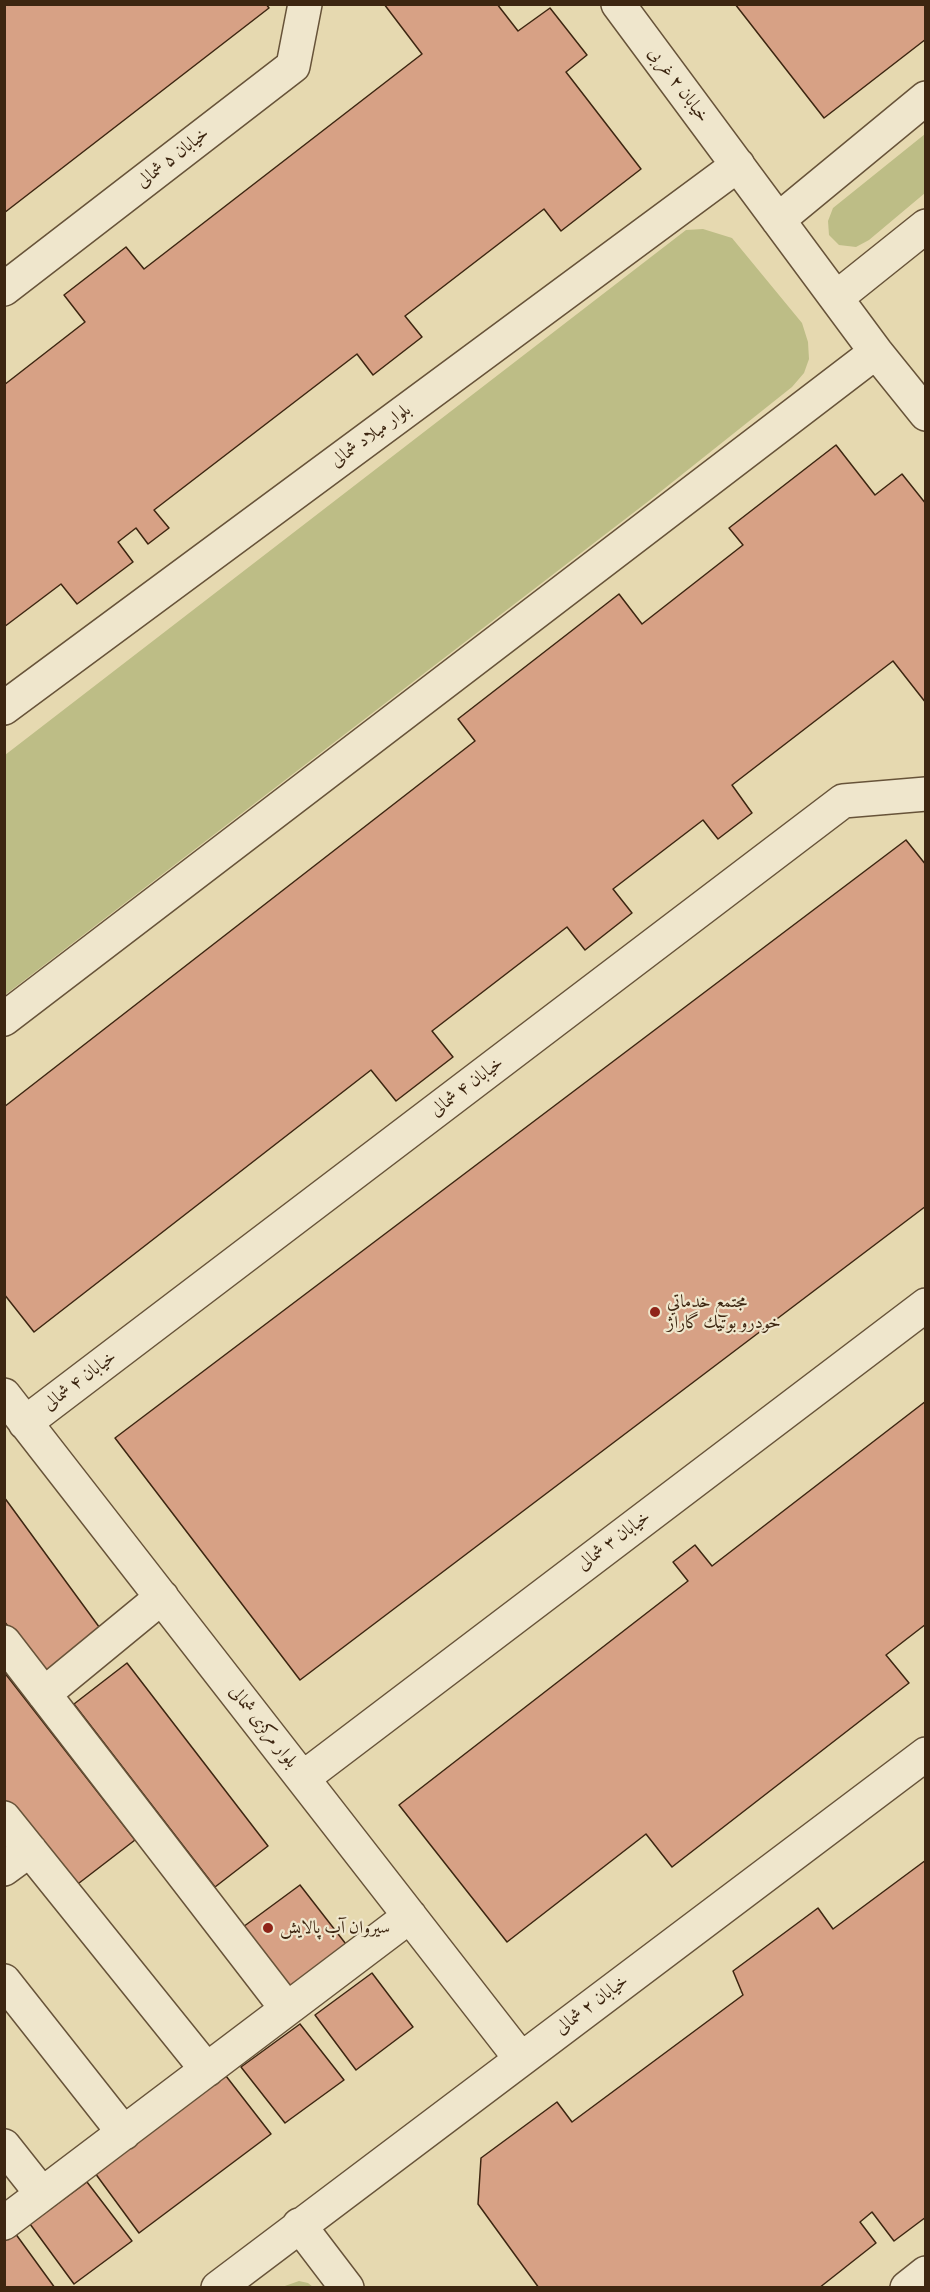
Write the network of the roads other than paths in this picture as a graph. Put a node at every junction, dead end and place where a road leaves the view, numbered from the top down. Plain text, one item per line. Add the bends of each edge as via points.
1 (305, 4) edge
2 (618, 4) edge
3 (926, 98) edge
4 (738, 165) junction
5 (778, 220) junction
6 (926, 226) edge
7 (4, 289) edge
8 (836, 298) junction
9 (876, 352) junction
10 (926, 414) edge
11 (4, 708) edge
12 (925, 793) edge
13 (4, 1019) edge
14 (926, 1305) edge
15 (4, 1395) edge
16 (26, 1423) junction
17 (162, 1597) junction
18 (4, 1642) edge
19 (44, 1694) junction
20 (926, 1754) edge
21 (303, 1778) junction
22 (4, 1818) edge
23 (30, 1850) junction
24 (4, 1869) edge
25 (410, 1916) junction
26 (4, 1981) edge
27 (287, 2009) junction
28 (521, 2059) junction
29 (207, 2070) junction
30 (124, 2133) junction
31 (4, 2146) edge
32 (42, 2194) junction
33 (4, 2223) edge
34 (299, 2225) junction
35 (926, 2273) edge
36 (218, 2288) edge
37 (347, 2288) edge
38 (907, 2288) edge

1 - 7 street, خیابان ۵ شمالی via 293,66
2 - 4 street, خیابان ۲ غربی
3 - 5 street
4 - 5 street, خیابان ۲ غربی
4 - 11 street, بلوار میلاد شمالی
5 - 8 street, خیابان ۲ غربی
6 - 8 street
8 - 9 street, خیابان ۲ غربی
9 - 10 street, خیابان ۲ غربی
9 - 13 street
12 - 16 street, خیابان ۴ شمالی via 843,801
14 - 21 street, خیابان ۳ شمالی
15 - 16 street, بلوار مرکزی شمالی
16 - 17 street, بلوار مرکزی شمالی
17 - 19 street
17 - 21 street, بلوار مرکزی شمالی
18 - 19 street
19 - 27 street
20 - 28 street, خیابان ۲ شمالی
21 - 25 street, بلوار مرکزی شمالی
22 - 23 street
23 - 24 street
23 - 29 street
25 - 27 street
25 - 28 street, بلوار مرکزی شمالی
26 - 30 street
27 - 29 street
28 - 34 street, خیابان ۲ شمالی
29 - 30 street
30 - 32 street
31 - 32 street
32 - 33 street
34 - 36 street, خیابان ۲ شمالی
34 - 37 street
35 - 38 street

